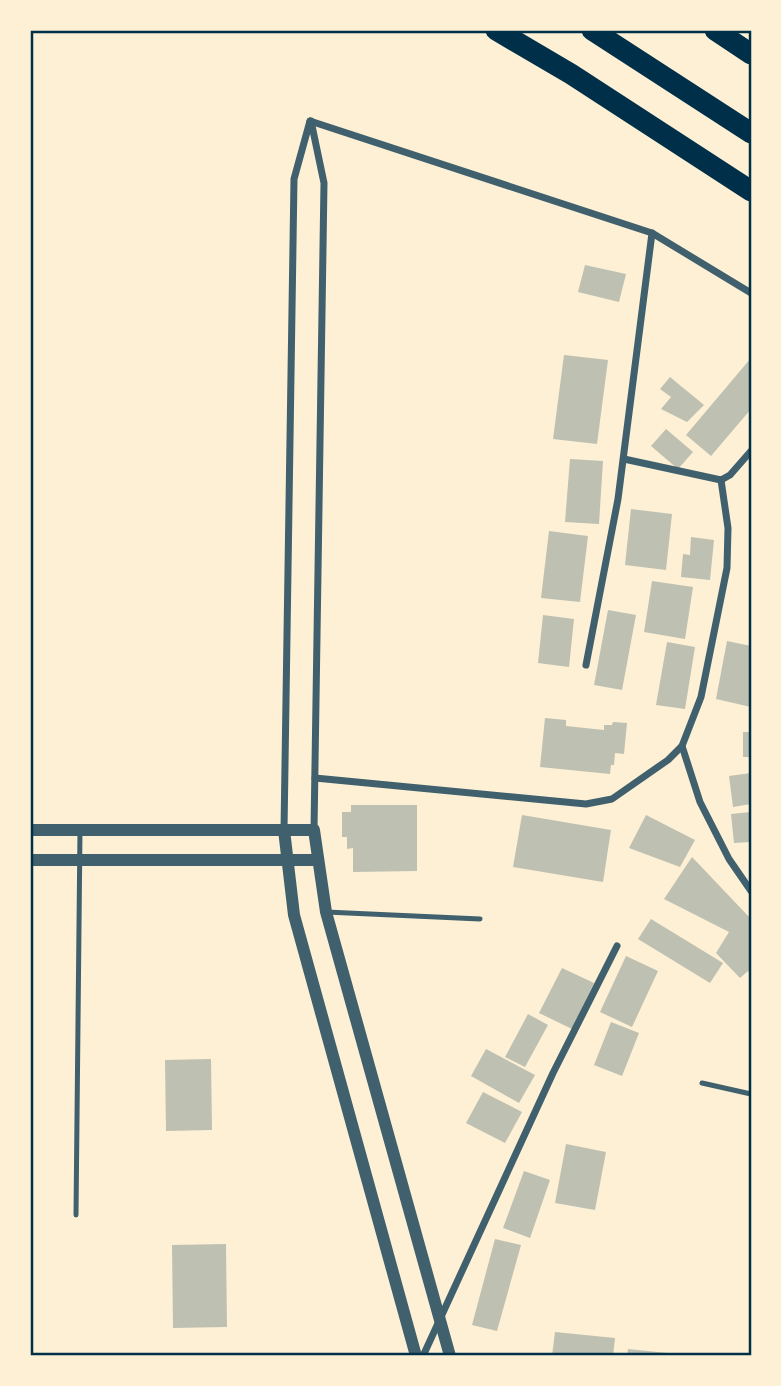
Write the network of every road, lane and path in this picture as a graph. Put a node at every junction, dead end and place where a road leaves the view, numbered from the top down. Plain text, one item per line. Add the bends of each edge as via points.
1 (496, 30) edge
2 (592, 30) edge
3 (715, 30) edge
4 (751, 54) edge
5 (310, 121) junction
6 (751, 132) edge
7 (751, 191) edge
8 (652, 233) junction
9 (751, 293) edge
10 (751, 451) edge
11 (624, 459) junction
12 (721, 480) junction
13 (586, 665) dead end
14 (682, 747) junction
15 (315, 778) junction
16 (30, 830) edge
17 (80, 830) junction
18 (284, 830) junction
19 (314, 830) junction
20 (30, 860) edge
21 (79, 860) junction
22 (288, 860) junction
23 (318, 860) junction
24 (751, 891) edge
25 (326, 912) junction
26 (480, 919) dead end
27 (617, 946) dead end
28 (702, 1083) dead end
29 (751, 1094) edge
30 (76, 1215) dead end
31 (440, 1320) junction
32 (416, 1356) edge
33 (423, 1356) edge
34 (450, 1356) edge

1 - 7 highway
2 - 6 highway
3 - 4 highway
5 - 8 street
5 - 15 street via 324,183
5 - 18 street via 294,179
8 - 9 street
8 - 11 street
10 - 12 street
11 - 12 street
11 - 13 street
12 - 14 street via 728,528 727,568 701,697
14 - 15 street via 612,799 586,804
14 - 24 street via 700,802
15 - 19 street
16 - 17 street
17 - 18 street
17 - 21 lane
18 - 19 street
18 - 22 street
19 - 23 street
20 - 21 street
21 - 22 street
21 - 30 lane
22 - 23 street
22 - 32 street via 294,915
23 - 25 street
25 - 26 lane
25 - 31 street
27 - 31 street via 553,1073
28 - 29 lane
31 - 33 street
31 - 34 street

